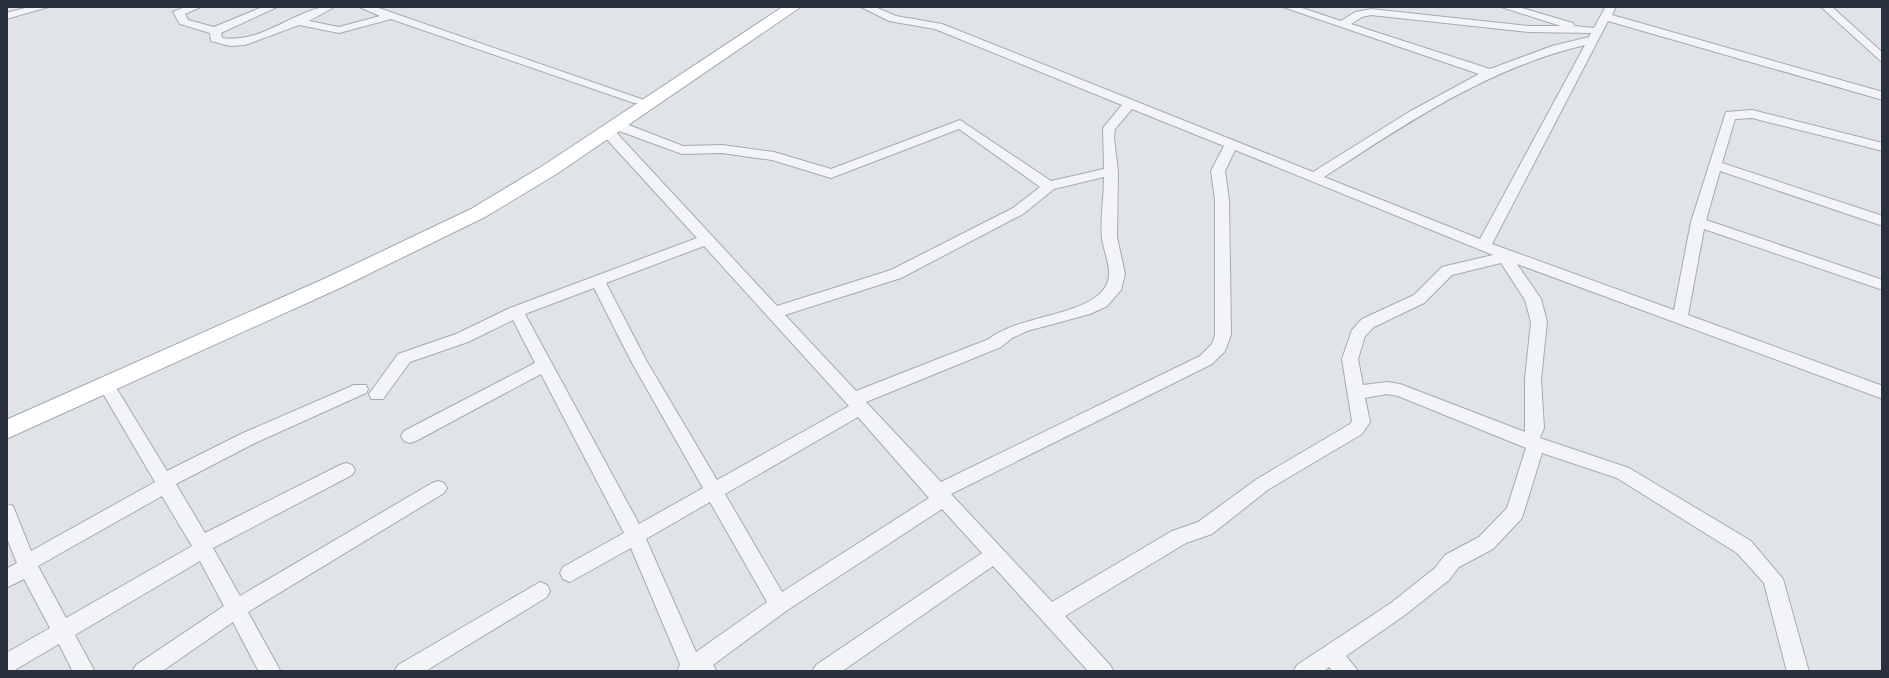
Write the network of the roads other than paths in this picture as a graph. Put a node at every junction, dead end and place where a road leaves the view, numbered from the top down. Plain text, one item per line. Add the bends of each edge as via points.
1 (47, 6) edge
2 (198, 6) edge
3 (331, 6) edge
4 (362, 6) edge
5 (780, 6) edge
6 (794, 6) edge
7 (864, 6) edge
8 (1285, 6) edge
9 (1503, 6) edge
10 (1825, 6) edge
11 (267, 7) edge
12 (1301, 8) edge
13 (1608, 12) edge
14 (6, 16) edge
15 (392, 16) junction
16 (295, 21) junction
17 (1342, 25) junction
18 (215, 31) junction
19 (1594, 34) junction
20 (1883, 59) edge
21 (1492, 74) junction
22 (1883, 96) edge
23 (638, 100) junction
24 (1129, 104) junction
25 (611, 128) junction
26 (1231, 145) junction
27 (1883, 147) edge
28 (1715, 165) junction
29 (1110, 172) junction
30 (1313, 178) junction
31 (1049, 186) junction
32 (1883, 221) edge
33 (1698, 222) junction
34 (705, 240) junction
35 (1484, 246) junction
36 (1507, 256) junction
37 (597, 280) junction
38 (1883, 285) edge
39 (516, 312) junction
40 (772, 313) junction
41 (1680, 318) junction
42 (543, 366) junction
43 (106, 385) junction
44 (1355, 393) junction
45 (1883, 393) edge
46 (855, 404) junction
47 (6, 418) edge
48 (6, 430) edge
49 (410, 436) dead end
50 (1533, 443) junction
51 (346, 470) dead end
52 (166, 483) junction
53 (438, 488) dead end
54 (713, 492) junction
55 (939, 496) junction
56 (6, 512) edge
57 (635, 536) junction
58 (203, 546) junction
59 (994, 555) junction
60 (27, 565) junction
61 (570, 573) dead end
62 (6, 579) edge
63 (540, 591) dead end
64 (779, 605) junction
65 (237, 608) junction
66 (1049, 615) junction
67 (62, 631) junction
68 (1331, 655) junction
69 (6, 664) edge
70 (694, 670) edge
71 (84, 672) edge
72 (143, 672) edge
73 (270, 672) edge
74 (405, 672) edge
75 (823, 672) edge
76 (1103, 672) edge
77 (1304, 672) edge
78 (1348, 672) edge
79 (1798, 672) edge

1 - 14 street
2 - 18 street via 179,12 184,22
3 - 16 street
4 - 15 street
5 - 23 main road
6 - 25 main road
7 - 24 street via 893,19 938,26
8 - 12 street
9 - 19 street
10 - 20 street
11 - 18 street
12 - 17 street
13 - 19 street
13 - 22 street
15 - 16 street via 339,30
15 - 23 street
16 - 18 street via 236,44 217,41
17 - 19 street via 1371,12
17 - 21 street
19 - 21 street
19 - 35 street
21 - 30 street via 1435,99
23 - 47 main road via 487,195
24 - 26 street
24 - 29 street via 1109,128
25 - 31 street via 682,150 774,156 831,174 960,124 1020,171
25 - 34 street
25 - 43 main road via 449,228
26 - 30 street
26 - 55 street via 1218,171 1223,335 1219,347 1206,360
27 - 28 street via 1739,112 1730,115
28 - 32 street
28 - 33 street
29 - 31 street
29 - 46 street via 1109,248 1117,274 1109,296 1057,319 1008,332 995,343
30 - 35 street
31 - 40 street via 1018,211 896,274
33 - 38 street
33 - 41 street
34 - 37 street
34 - 40 street
35 - 36 street
36 - 41 street
36 - 44 street via 1447,271 1419,299 1368,323 1358,334 1350,359
36 - 50 street via 1533,299 1539,322
37 - 39 street
37 - 54 street
39 - 42 street
39 - 52 street via 404,358 368,391 249,438
40 - 46 street
41 - 45 street
42 - 49 street
42 - 57 street
43 - 48 main road
43 - 52 street
44 - 50 street via 1400,390
44 - 66 street via 1361,422 1356,429 1263,484 1205,528 1179,537
46 - 54 street
46 - 55 street
50 - 68 street via 1525,487 1506,524
50 - 79 street via 1623,473 1744,547 1776,587
51 - 58 street
52 - 58 street
52 - 60 street
53 - 65 street
54 - 57 street
54 - 64 street
55 - 59 street
55 - 64 street
56 - 60 street
57 - 61 street
57 - 70 street
58 - 65 street
58 - 67 street
59 - 66 street
59 - 75 street
60 - 62 street
60 - 67 street
63 - 74 street
64 - 70 street
65 - 72 street
65 - 73 street
66 - 76 street
67 - 69 street
67 - 71 street
68 - 77 street
68 - 78 street

